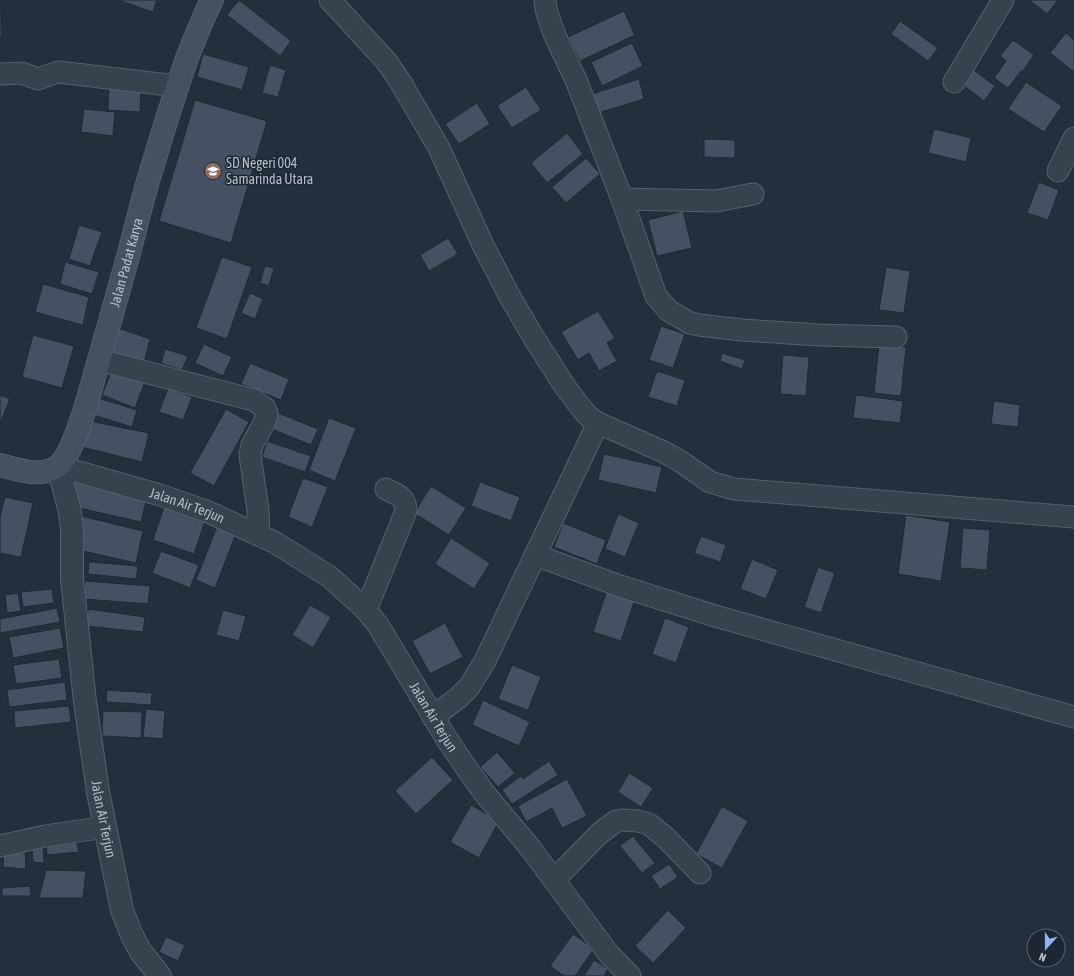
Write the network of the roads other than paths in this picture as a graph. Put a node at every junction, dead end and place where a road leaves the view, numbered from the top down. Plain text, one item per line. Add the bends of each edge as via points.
1 (212, 0) edge
2 (330, 0) edge
3 (544, 0) edge
4 (1003, 0) edge
5 (0, 74) edge
6 (954, 82) dead end
7 (177, 86) junction
8 (1074, 138) edge
9 (1058, 171) dead end
10 (753, 194) dead end
11 (622, 198) junction
12 (896, 337) dead end
13 (99, 360) junction
14 (598, 423) junction
15 (0, 465) edge
16 (58, 466) junction
17 (386, 489) dead end
18 (1074, 517) edge
19 (259, 535) junction
20 (535, 555) junction
21 (366, 610) junction
22 (433, 717) junction
23 (1074, 717) edge
24 (106, 827) junction
25 (0, 846) edge
26 (700, 874) dead end
27 (554, 880) junction
28 (160, 976) edge
29 (630, 976) edge

1 - 7 main road, Jalan Padat Karya
2 - 14 street via 387,62 401,83 439,148 483,245 513,302 564,385 588,416
3 - 11 street via 551,26 576,80
4 - 6 street
5 - 7 street via 22,73 38,79 58,72
7 - 13 main road, Jalan Padat Karya
8 - 9 street
10 - 11 street via 716,201
11 - 12 street via 656,296 678,317 699,325 742,330
13 - 16 main road, Jalan Padat Karya via 78,431 66,458
13 - 19 street via 254,400 265,408 266,419 252,445 250,455
14 - 18 street via 670,455 710,482 734,489
14 - 20 street
15 - 16 main road via 28,472 48,471
16 - 19 street, Jalan Air Terjun via 160,495
16 - 24 street, Jalan Air Terjun via 70,512 72,579 84,702
17 - 21 street via 405,501 406,511
19 - 21 street, Jalan Air Terjun via 330,577
20 - 22 street via 475,678 458,698
20 - 23 street via 620,586 716,616
21 - 22 street, Jalan Air Terjun via 378,625
22 - 27 street, Jalan Air Terjun via 485,794
24 - 25 street
24 - 28 street, Jalan Air Terjun via 122,910 139,948
26 - 27 street via 649,824 627,820 616,821 600,834
27 - 29 street, Jalan Air Terjun via 608,953

